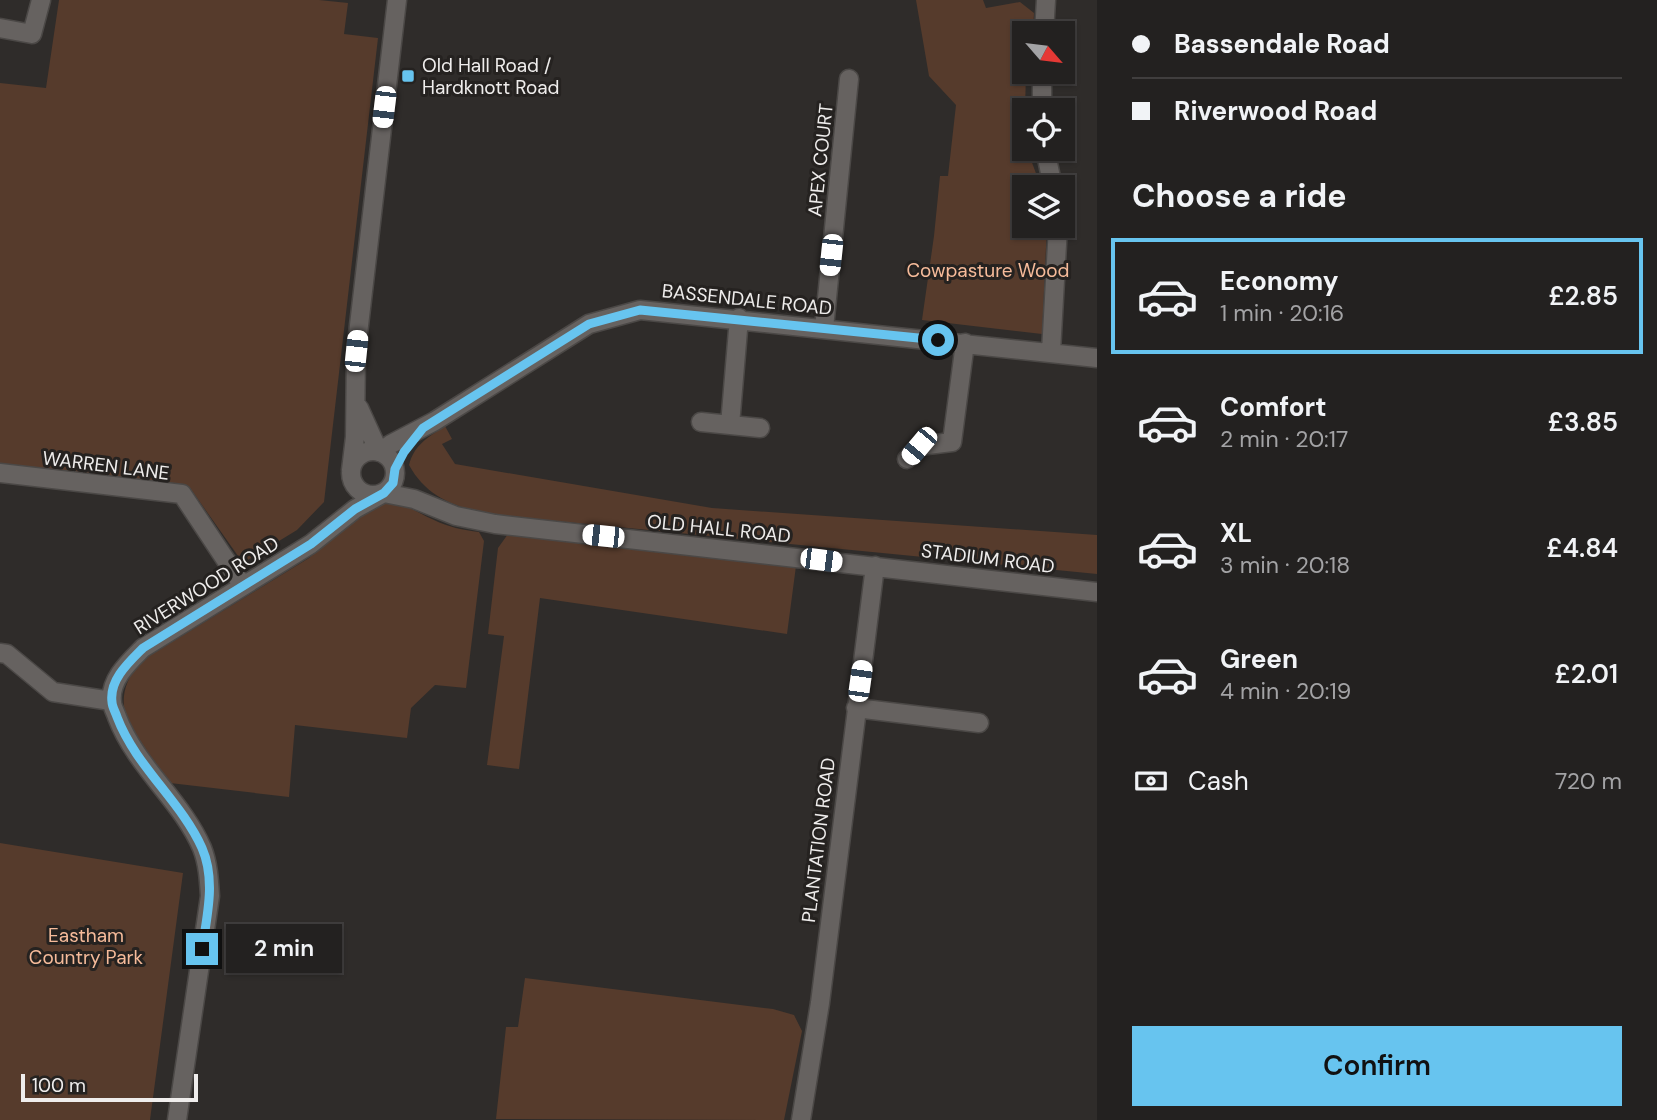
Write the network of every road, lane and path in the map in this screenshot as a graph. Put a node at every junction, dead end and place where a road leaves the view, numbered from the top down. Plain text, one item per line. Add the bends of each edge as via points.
1 (41, 0) edge
2 (397, 0) edge
3 (1046, 0) edge
4 (1045, 21) edge
5 (0, 28) edge
6 (849, 79) dead end
7 (1057, 238) edge
8 (739, 318) junction
9 (824, 328) junction
10 (965, 343) junction
11 (1051, 352) junction
12 (1097, 358) edge
13 (355, 394) junction
14 (701, 422) dead end
15 (730, 425) junction
16 (423, 428) junction
17 (760, 428) dead end
18 (379, 452) junction
19 (908, 459) dead end
20 (395, 470) junction
21 (351, 471) junction
22 (0, 473) edge
23 (383, 493) junction
24 (436, 507) junction
25 (331, 528) junction
26 (875, 566) junction
27 (243, 586) junction
28 (1097, 592) edge
29 (0, 653) edge
30 (111, 701) junction
31 (856, 708) junction
32 (979, 723) dead end
33 (177, 1120) edge
34 (801, 1120) edge

1 - 5 street via 32,34
2 - 13 street via 356,351
3 - 4 street
6 - 9 street, APEX COURT
7 - 11 street
8 - 9 street, BASSENDALE ROAD
8 - 15 street
8 - 16 street, BASSENDALE ROAD via 640,310 589,324
9 - 10 street, BASSENDALE ROAD
10 - 11 street, BASSENDALE ROAD
10 - 19 street via 952,442 919,446
11 - 12 street, BASSENDALE ROAD
13 - 18 street
13 - 21 street
14 - 15 street
15 - 17 street
16 - 18 street, BASSENDALE ROAD
16 - 20 street, BASSENDALE ROAD
18 - 20 street via 390,459
18 - 21 street via 364,453
20 - 23 street via 393,483
20 - 24 street, OLD HALL ROAD
21 - 23 street via 360,492
21 - 25 street, RIVERWOOD ROAD via 343,507
22 - 27 street, WARREN LANE via 182,495
23 - 24 street, OLD HALL ROAD
23 - 25 street, RIVERWOOD ROAD
24 - 26 street, OLD HALL ROAD via 495,524
25 - 27 street, RIVERWOOD ROAD
26 - 28 street, STADIUM ROAD
26 - 31 street, PLANTATION ROAD
27 - 30 street, RIVERWOOD ROAD via 143,648 122,669
29 - 30 street via 53,692
30 - 33 street via 125,738 193,831 208,871 210,896
31 - 32 street
31 - 34 street, PLANTATION ROAD

